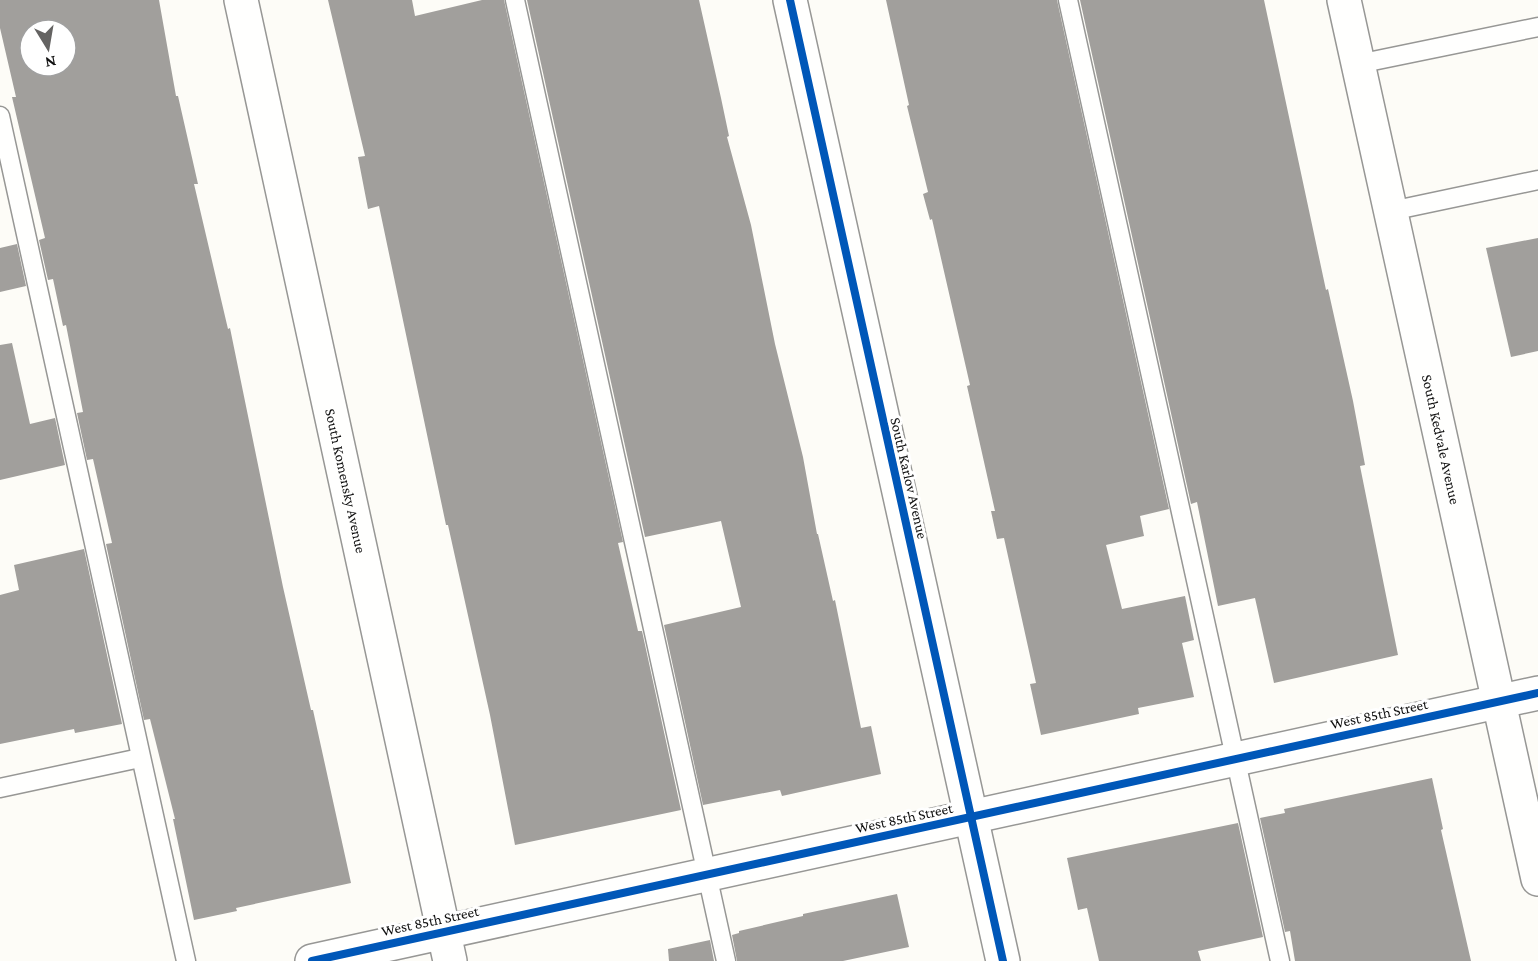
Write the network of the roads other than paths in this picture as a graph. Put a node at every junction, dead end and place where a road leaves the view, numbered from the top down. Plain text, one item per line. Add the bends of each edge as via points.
1 (241, 0) edge
2 (514, 0) edge
3 (790, 0) edge
4 (1068, 0) edge
5 (1344, 0) edge
6 (1538, 27) edge
7 (1358, 64) junction
8 (0, 116) edge
9 (1538, 180) edge
10 (1391, 211) junction
11 (1538, 693) edge
12 (1499, 702) junction
13 (140, 758) junction
14 (1235, 759) junction
15 (0, 788) edge
16 (971, 817) junction
17 (708, 875) junction
18 (1538, 879) edge
19 (446, 947) edge
20 (186, 961) edge
21 (312, 961) edge
22 (726, 961) edge
23 (1003, 961) edge
24 (1280, 961) edge

1 - 19 street, South Komensky Avenue
2 - 17 lane
3 - 16 street, South Karlov Avenue
4 - 14 lane
5 - 7 street, South Kedvale Avenue
6 - 7 lane
7 - 10 street, South Kedvale Avenue
8 - 13 lane
9 - 10 lane
10 - 12 street, South Kedvale Avenue
11 - 12 street, West 85th Street
12 - 14 street, West 85th Street
12 - 18 street, South Kedvale Avenue
13 - 15 lane
13 - 20 lane
14 - 16 street, West 85th Street
14 - 24 lane
16 - 17 street, West 85th Street
16 - 23 street, South Karlov Avenue
17 - 19 street, West 85th Street
17 - 22 lane
19 - 21 street, West 85th Street

